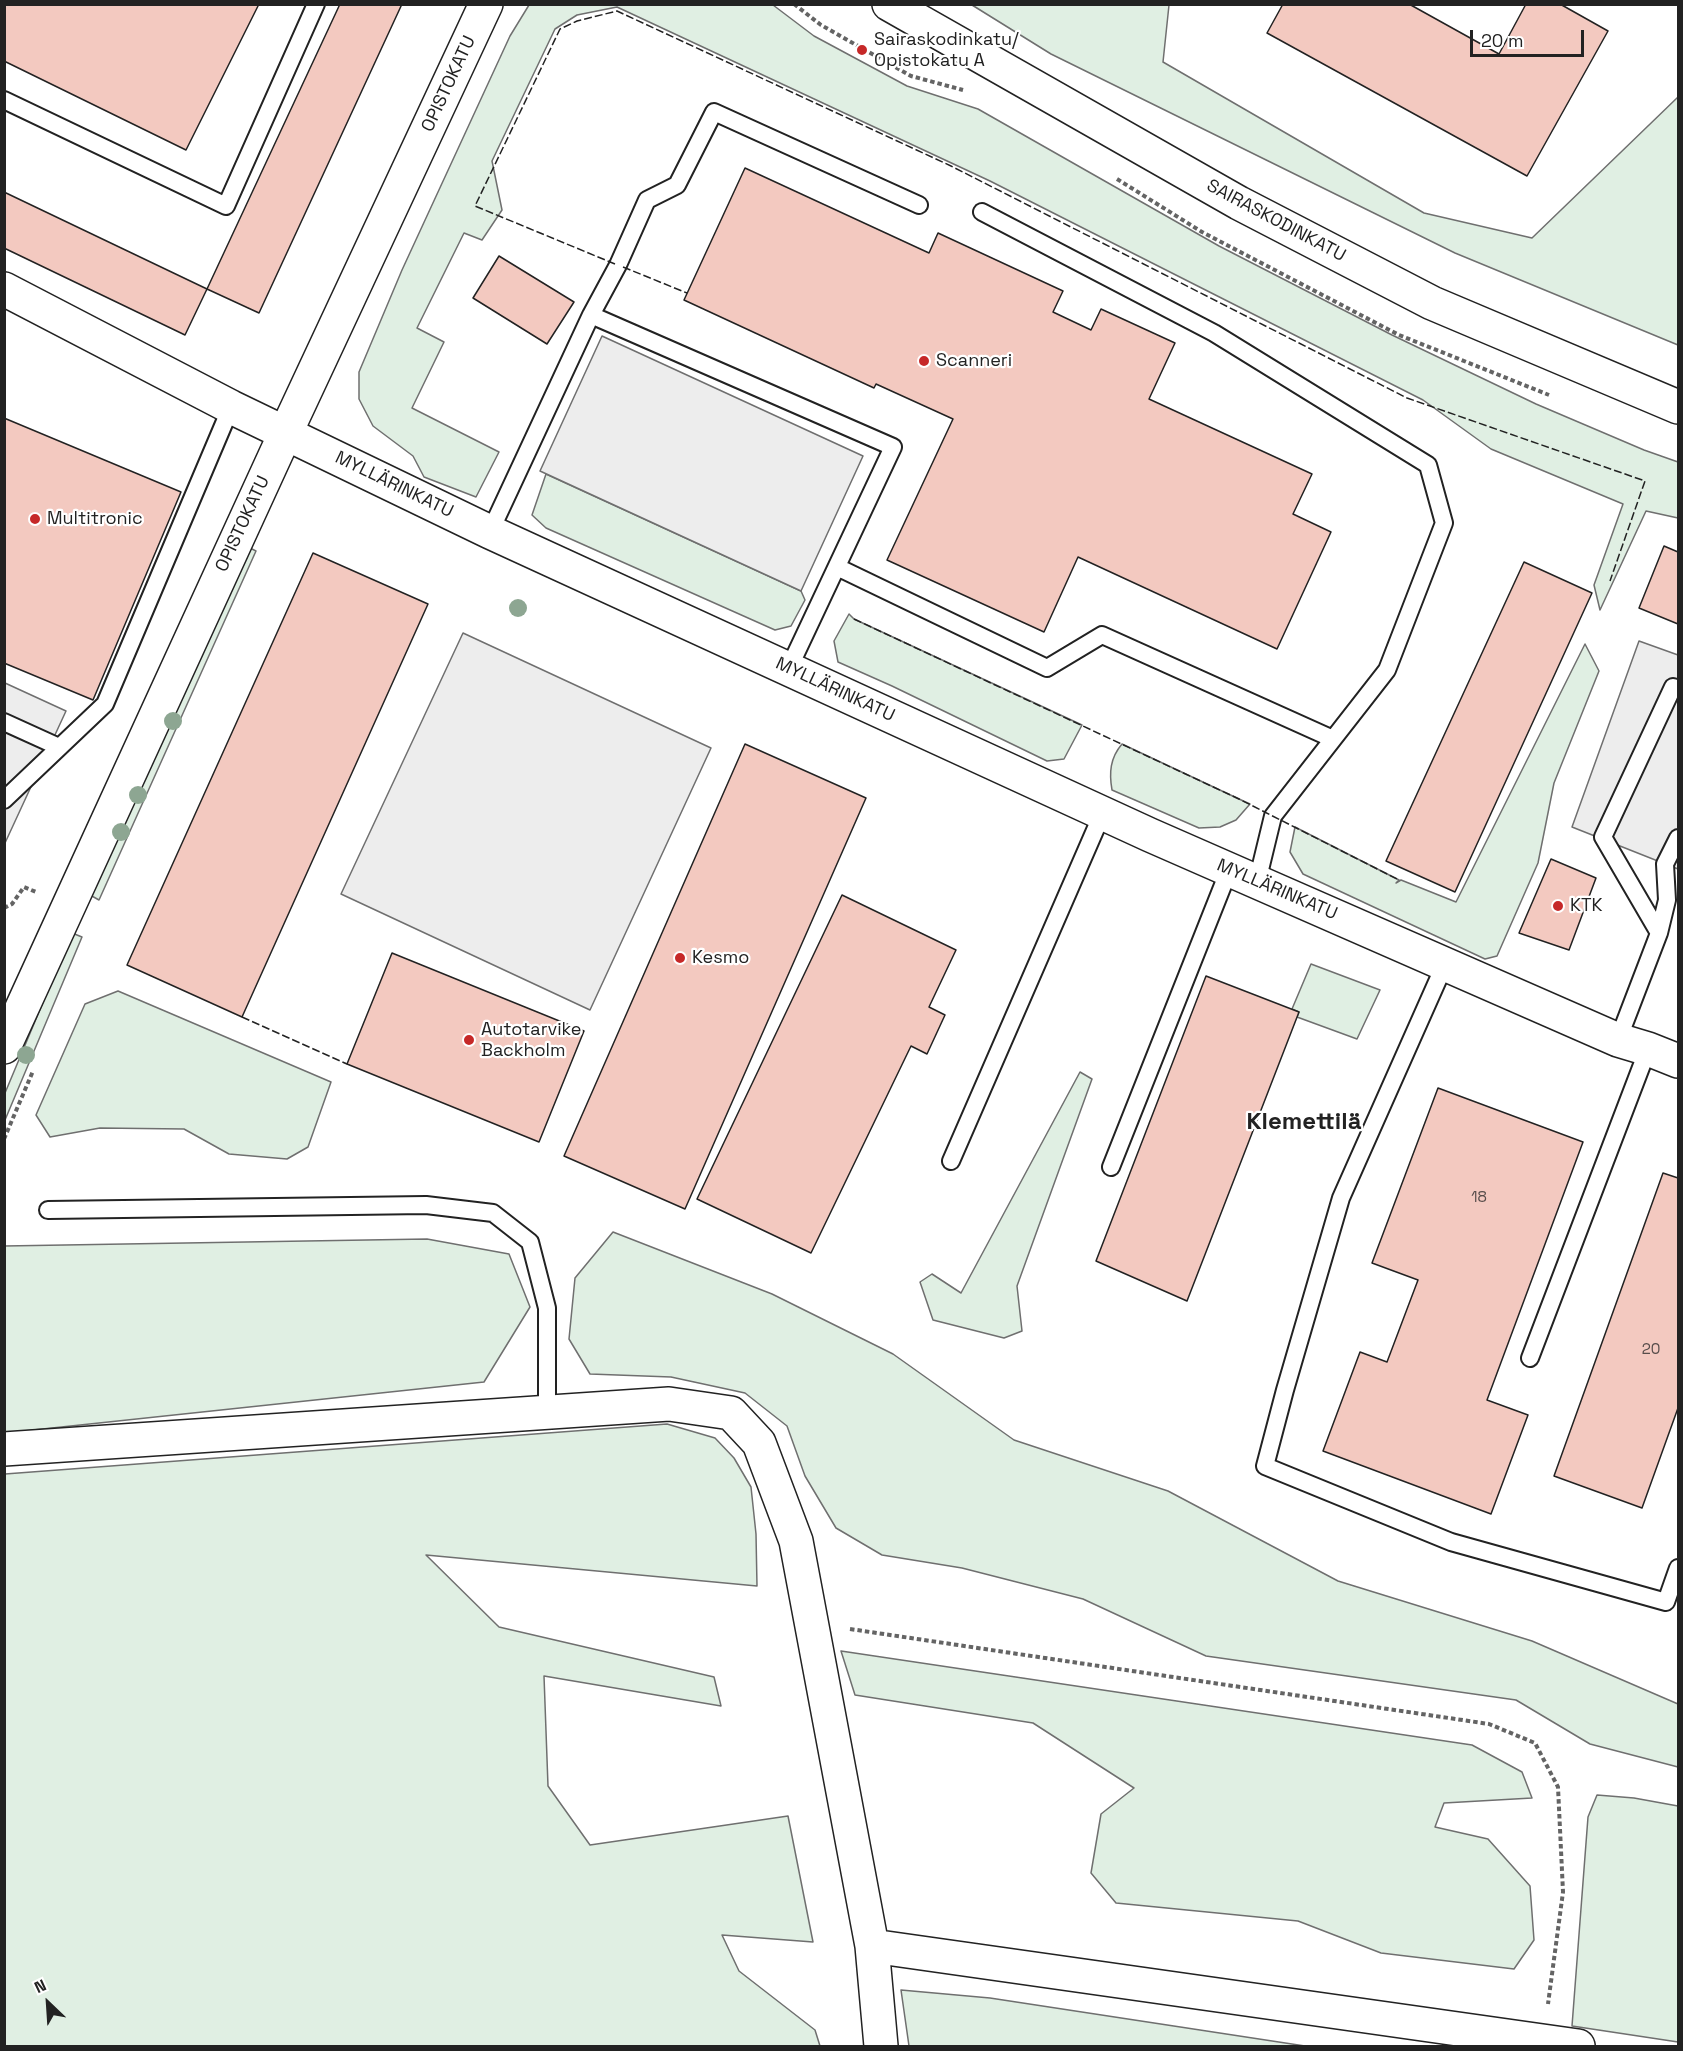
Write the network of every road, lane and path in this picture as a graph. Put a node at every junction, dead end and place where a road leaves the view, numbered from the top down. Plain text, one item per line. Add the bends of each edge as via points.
1 (316, 4) edge
2 (486, 4) edge
3 (889, 4) edge
4 (4, 100) edge
5 (919, 205) dead end
6 (982, 212) dead end
7 (4, 289) edge
8 (591, 315) junction
9 (231, 407) junction
10 (1678, 407) edge
11 (286, 432) junction
12 (490, 532) junction
13 (837, 567) junction
14 (789, 668) junction
15 (1678, 689) edge
16 (4, 722) edge
17 (1333, 740) junction
18 (59, 747) junction
19 (4, 800) edge
20 (1103, 812) junction
21 (1678, 838) edge
22 (1243, 876) junction
23 (1659, 933) junction
24 (1445, 964) junction
25 (16, 989) edge
26 (1633, 1045) junction
27 (4, 1047) edge
28 (1678, 1061) edge
29 (951, 1161) dead end
30 (1111, 1167) dead end
31 (48, 1210) dead end
32 (1530, 1358) dead end
33 (547, 1413) junction
34 (4, 1449) edge
35 (1678, 1568) edge
36 (811, 1623) junction
37 (872, 1946) junction
38 (1543, 2041) junction
39 (881, 2046) edge
40 (1578, 2046) edge

1 - 4 lane via 226,206
2 - 11 street, OPISTOKATU
3 - 10 street, SAIRASKODINKATU via 1239,203 1432,303
5 - 8 lane via 714,112 677,185 646,200
6 - 17 lane via 1214,333 1428,465 1444,524 1387,670
7 - 9 street, MYLLÄRINKATU
8 - 12 lane
8 - 13 lane via 893,447
9 - 11 street, MYLLÄRINKATU
9 - 18 lane via 105,704
11 - 12 street, MYLLÄRINKATU
11 - 25 street, OPISTOKATU
12 - 14 street, MYLLÄRINKATU
13 - 14 lane
13 - 17 lane via 1047,668 1102,635
14 - 20 street, MYLLÄRINKATU
15 - 23 lane via 1673,687 1603,837
16 - 18 lane
17 - 22 lane via 1273,816
18 - 19 lane
20 - 22 street, MYLLÄRINKATU
20 - 29 lane
21 - 23 lane via 1665,864 1667,900
22 - 24 street, MYLLÄRINKATU
22 - 30 lane
23 - 26 lane
24 - 26 street, MYLLÄRINKATU
24 - 35 lane via 1341,1198 1265,1466 1451,1542 1666,1602
25 - 27 street, OPISTOKATU
26 - 28 street, MYLLÄRINKATU
26 - 32 lane
31 - 33 lane via 426,1204 493,1213 530,1242 547,1308
33 - 34 street
33 - 36 street via 669,1404 731,1413 759,1443 796,1541
36 - 37 street
36 - 38 path via 1489,1724 1535,1743 1558,1786 1563,1892
37 - 38 street
37 - 39 street
38 - 40 street

